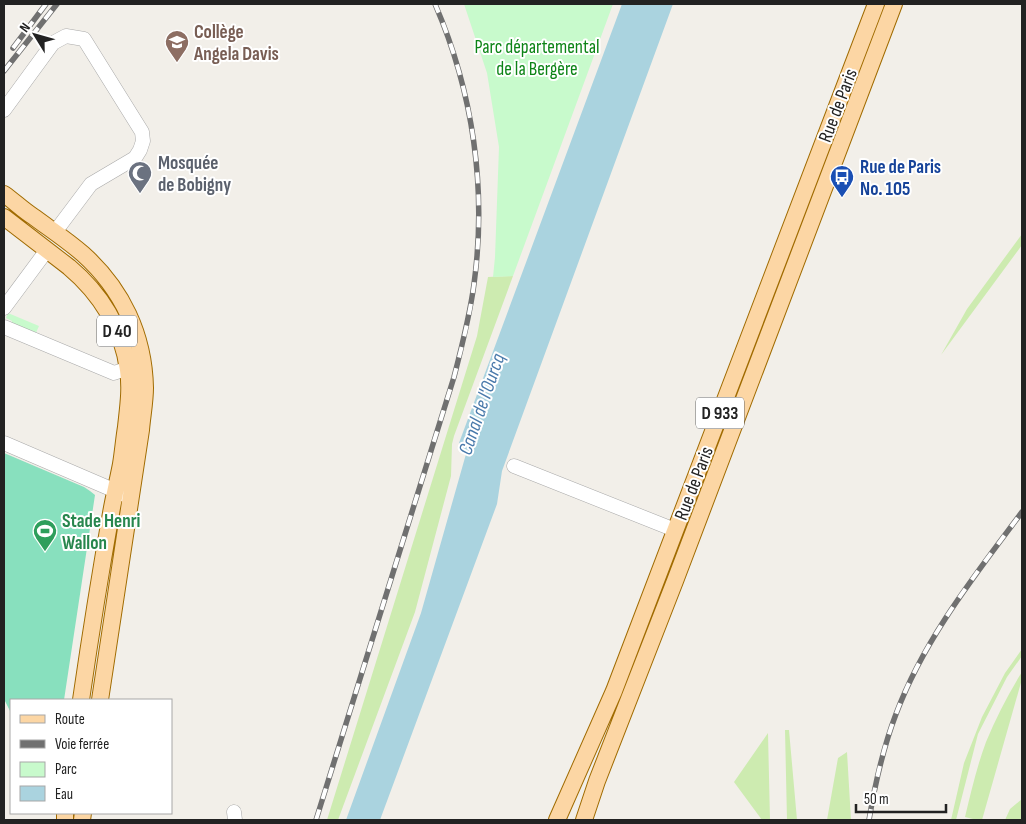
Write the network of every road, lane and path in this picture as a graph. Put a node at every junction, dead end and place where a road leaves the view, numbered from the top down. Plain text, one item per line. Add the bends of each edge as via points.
1 (876, 4) edge
2 (894, 4) edge
3 (4, 110) edge
4 (4, 193) edge
5 (4, 204) edge
6 (32, 216) junction
7 (4, 217) edge
8 (55, 232) junction
9 (47, 250) junction
10 (4, 308) edge
11 (4, 326) edge
12 (135, 366) junction
13 (4, 443) edge
14 (514, 466) dead end
15 (123, 494) junction
16 (675, 530) junction
17 (81, 699) edge
18 (100, 699) edge
19 (557, 820) edge
20 (584, 820) edge

1 - 16 main road, Rue de Paris / D 933
2 - 20 main road, Rue de Paris / D 933
3 - 8 street via 54,43 66,36 84,40 142,132 143,142 135,158 91,184
4 - 6 main road, D 40
5 - 6 main road
6 - 8 main road, D 40
7 - 9 main road, D 40
8 - 12 main road, D 40 via 93,264 114,288 131,319 139,343
9 - 10 street
9 - 12 main road, D 40 via 78,274 102,302
11 - 12 street via 114,373
12 - 15 main road, D 40 via 145,390
13 - 15 street
14 - 16 street
15 - 17 main road, D 40 via 95,603
15 - 18 main road, D 40
16 - 19 main road, Rue de Paris / D 933 via 614,691

